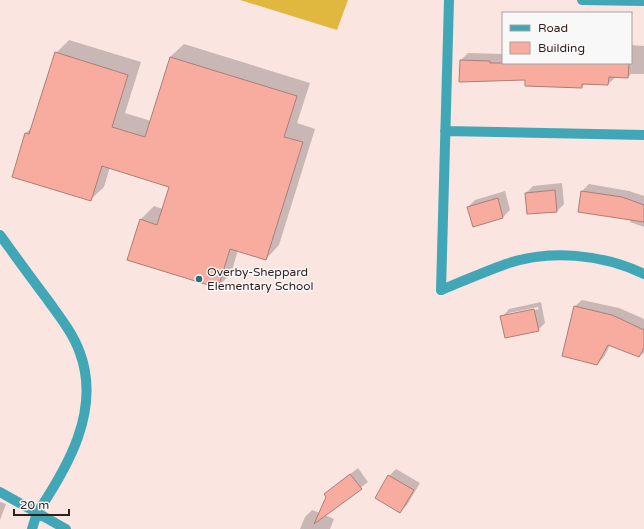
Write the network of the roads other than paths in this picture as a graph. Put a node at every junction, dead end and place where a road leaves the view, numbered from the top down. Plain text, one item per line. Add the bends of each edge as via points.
1 (449, 0) edge
2 (582, 0) edge
3 (644, 1) edge
4 (445, 131) junction
5 (644, 135) edge
6 (0, 236) edge
7 (644, 274) edge
8 (0, 492) edge
9 (37, 513) junction
10 (32, 529) edge
11 (66, 529) edge

1 - 4 street
2 - 3 street
4 - 5 street
4 - 7 street via 441,290 508,263 570,254 606,261
6 - 9 street via 68,329 80,352 86,373 86,407 70,460
8 - 9 street
9 - 10 street
9 - 11 street

